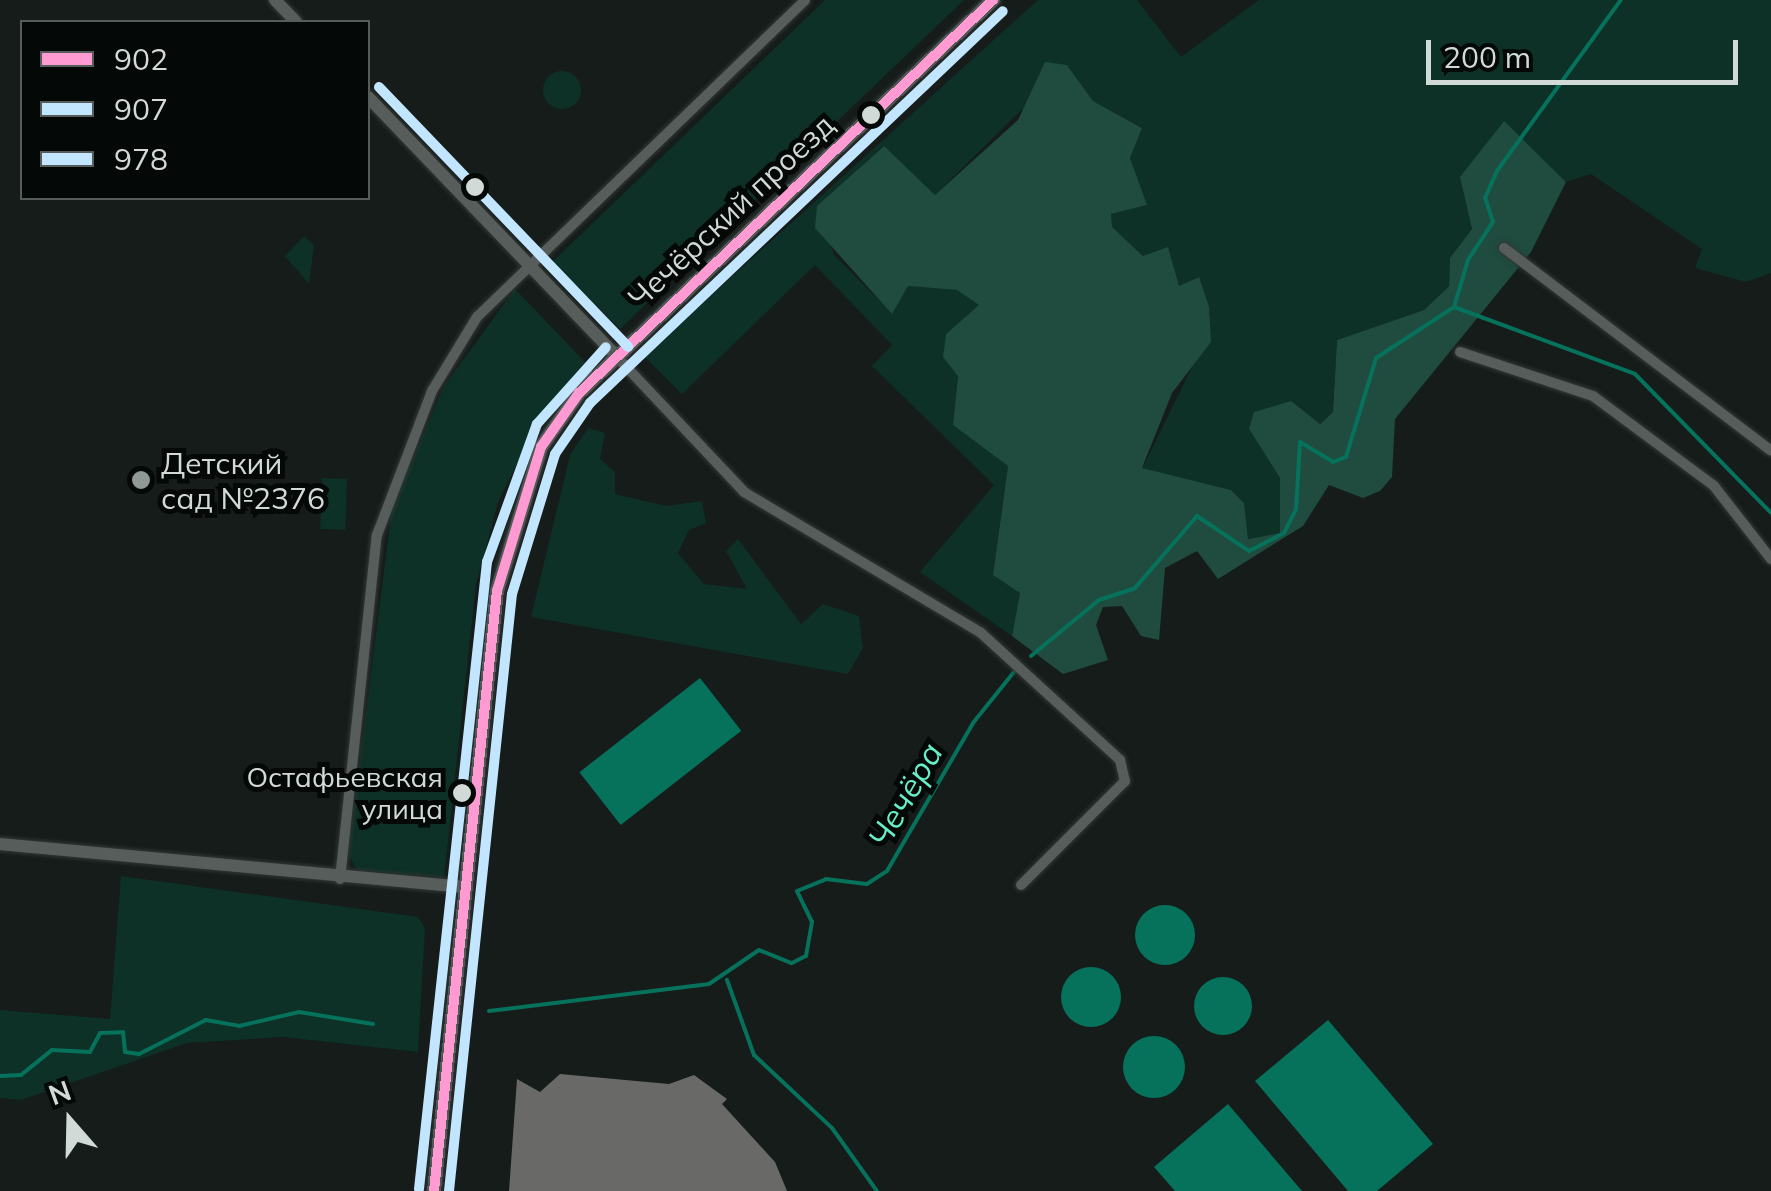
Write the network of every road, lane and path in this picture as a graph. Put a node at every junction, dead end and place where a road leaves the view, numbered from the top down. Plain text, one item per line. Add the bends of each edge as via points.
1 (275, 0) edge
2 (805, 0) edge
3 (993, 0) edge
4 (294, 20) edge
5 (370, 99) edge
6 (1504, 248) dead end
7 (528, 266) junction
8 (1460, 352) dead end
9 (617, 356) junction
10 (1771, 451) edge
11 (1771, 559) edge
12 (0, 844) edge
13 (340, 880) junction
14 (1020, 885) dead end
15 (464, 887) junction
16 (434, 1191) edge

1 - 4 street
2 - 7 street
3 - 9 main road, Чечёрский проезд
5 - 7 street
6 - 10 street
7 - 9 street
7 - 13 street via 477,317 393,476 375,546
8 - 11 street via 1592,396 1714,486
9 - 14 street via 744,492 980,632 1120,760 1125,781
9 - 15 main road, Чечёрский проезд via 556,422 517,511 497,591
12 - 13 street
13 - 15 street
15 - 16 main road, Чечёрский проезд

